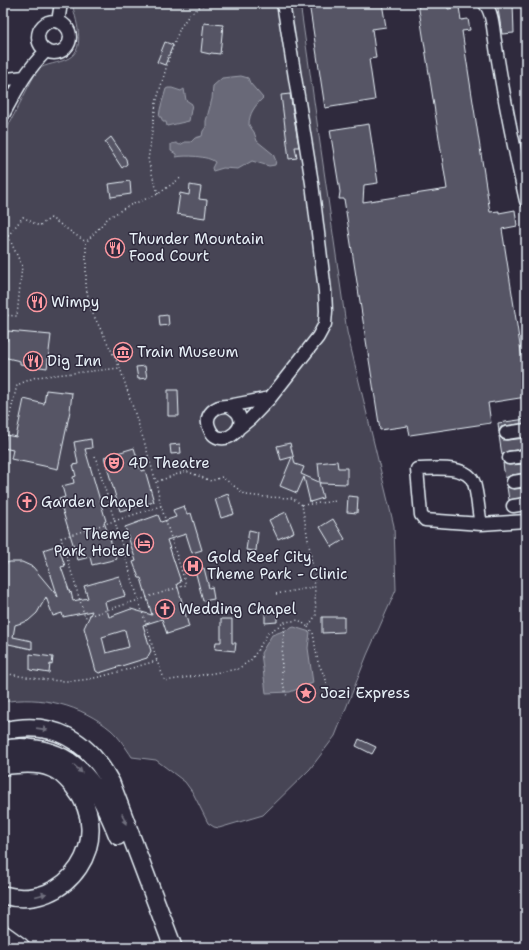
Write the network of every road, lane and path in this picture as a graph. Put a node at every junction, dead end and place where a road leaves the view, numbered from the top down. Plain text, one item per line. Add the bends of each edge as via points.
1 (61, 3) edge
2 (210, 3) edge
3 (284, 3) edge
4 (484, 3) edge
5 (58, 22) junction
6 (46, 51) junction
7 (24, 77) junction
8 (4, 79) edge
9 (3, 115) edge
10 (182, 177) dead end
11 (158, 194) junction
12 (526, 201) edge
13 (3, 225) edge
14 (8, 236) junction
15 (86, 242) junction
16 (3, 315) edge
17 (120, 368) junction
18 (270, 398) junction
19 (228, 406) junction
20 (3, 428) edge
21 (239, 428) junction
22 (6, 429) junction
23 (526, 430) edge
24 (506, 433) dead end
25 (3, 445) edge
26 (96, 456) dead end
27 (526, 456) edge
28 (509, 458) dead end
29 (526, 480) edge
30 (156, 482) junction
31 (513, 482) dead end
32 (337, 501) dead end
33 (526, 504) edge
34 (302, 505) junction
35 (160, 506) junction
36 (513, 506) dead end
37 (116, 521) junction
38 (526, 521) edge
39 (481, 524) junction
40 (314, 587) junction
41 (276, 594) dead end
42 (140, 601) junction
43 (285, 622) junction
44 (308, 627) junction
45 (157, 661) junction
46 (3, 673) edge
47 (326, 687) dead end
48 (287, 696) dead end
49 (3, 731) edge
50 (3, 750) edge
51 (3, 766) edge
52 (3, 895) edge
53 (3, 934) edge
54 (21, 947) edge
55 (164, 947) edge
56 (173, 947) edge

1 - 5 lane
2 - 11 path via 189,14 180,28 156,103 148,160
3 - 18 lane via 312,183 326,311 318,337
4 - 12 lane via 492,21 501,87
5 - 6 lane via 48,23 40,29 38,39
5 - 6 lane via 69,32 69,43 57,53
6 - 7 lane
7 - 8 lane
7 - 9 lane
10 - 11 path
11 - 15 path via 128,206 108,218
13 - 14 path
14 - 15 path via 23,216 39,226 51,218
14 - 16 path via 22,266 17,316
15 - 17 path via 86,285 90,308
17 - 22 path via 36,377 17,385
17 - 30 path
18 - 19 lane
18 - 21 lane
19 - 21 lane via 237,412
19 - 21 lane via 217,407 209,415 210,431 223,438 233,436
20 - 22 path
22 - 25 path
23 - 24 lane
26 - 37 path
27 - 28 lane
29 - 31 lane
30 - 34 path via 186,471 211,481 222,477 246,495 292,498
30 - 35 path
32 - 34 path
33 - 36 lane
34 - 40 path
35 - 37 path
35 - 42 path via 186,585
37 - 42 path
37 - 42 path via 61,538 85,617
38 - 39 lane
39 - 39 lane via 473,482 465,472 454,469 417,469 425,520
40 - 41 path
40 - 44 path via 316,615
42 - 45 path
43 - 44 path via 299,620
43 - 45 path via 268,632 252,659 238,669 165,681
43 - 48 path via 282,672
44 - 47 path via 313,633
45 - 46 path via 70,681
49 -> 56 highway via 22,728 50,730 67,736 83,746 98,762 111,784
50 -> 55 highway via 28,748 55,753 74,765 89,779 110,816
52 -> 51 highway via 13,898 45,895 66,883 80,867 88,851 91,833 88,812 78,792 66,777 51,768 17,764
53 - 54 highway

